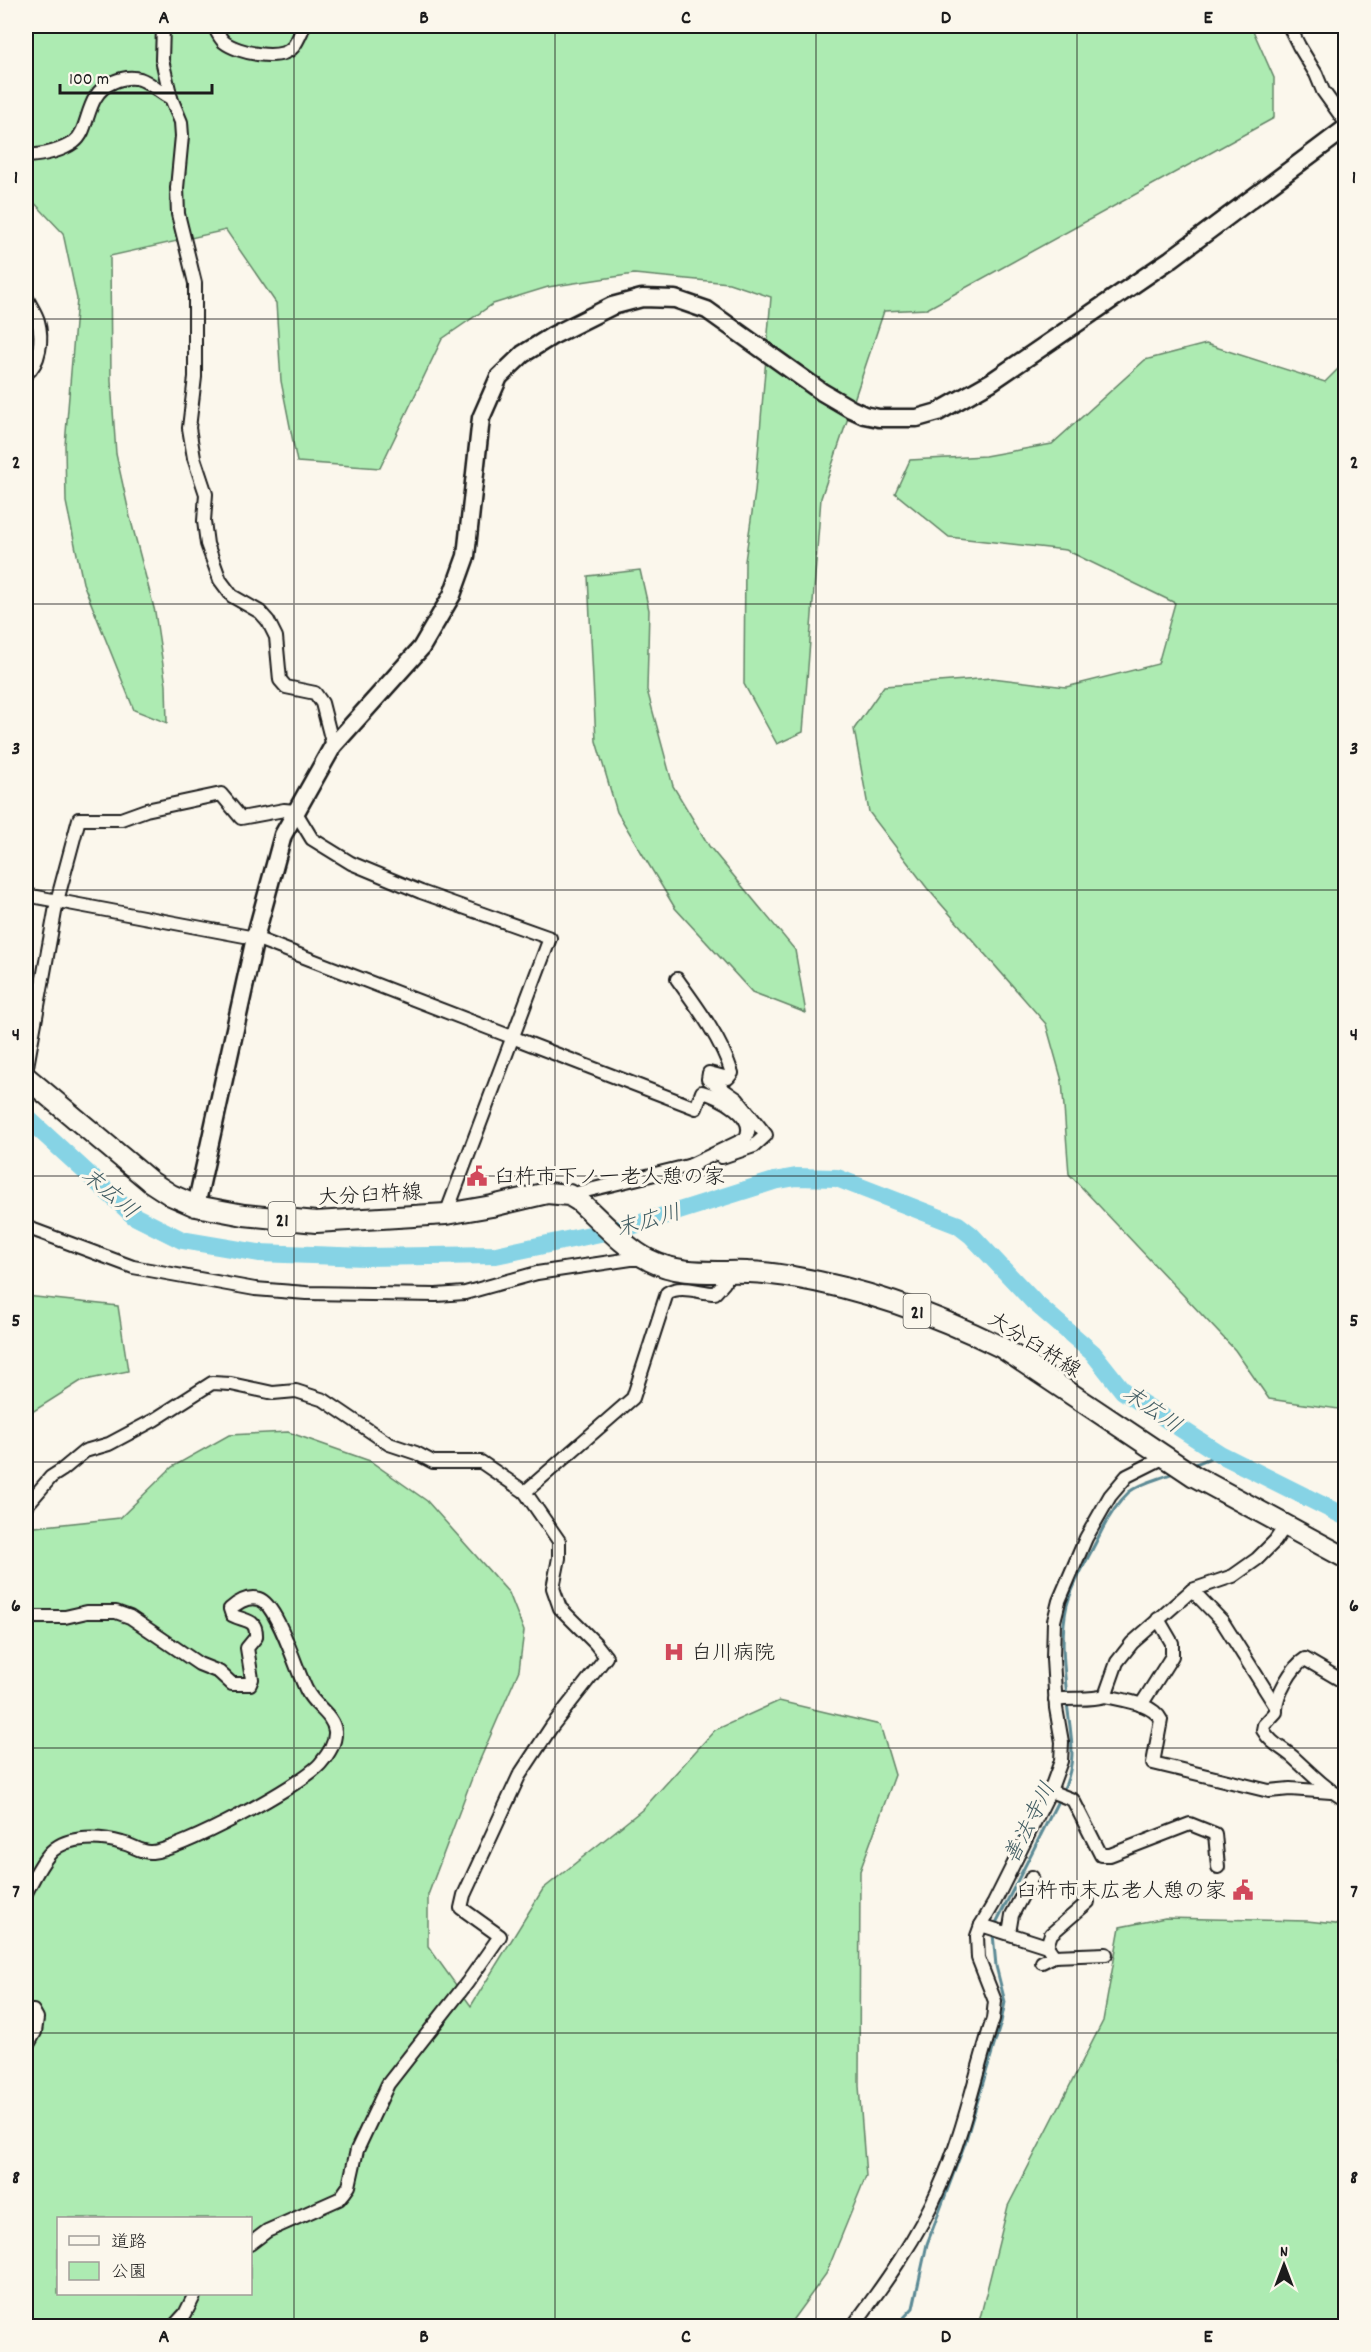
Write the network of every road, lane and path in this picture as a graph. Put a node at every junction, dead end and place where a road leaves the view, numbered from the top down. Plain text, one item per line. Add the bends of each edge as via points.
1 (163, 26) edge
2 (214, 26) edge
3 (304, 26) edge
4 (1289, 26) edge
5 (171, 98) junction
6 (1346, 123) edge
7 (1346, 128) edge
8 (26, 156) edge
9 (26, 296) edge
10 (26, 374) edge
11 (333, 746) junction
12 (295, 811) junction
13 (26, 896) edge
14 (57, 901) junction
15 (255, 938) junction
16 (677, 979) dead end
17 (513, 1037) junction
18 (26, 1072) edge
19 (26, 1077) edge
20 (689, 1166) junction
21 (574, 1198) junction
22 (196, 1206) junction
23 (446, 1214) junction
24 (26, 1227) edge
25 (640, 1255) junction
26 (724, 1272) junction
27 (1167, 1459) junction
28 (525, 1492) junction
29 (26, 1506) edge
30 (1285, 1526) junction
31 (1346, 1558) edge
32 (1192, 1590) junction
33 (26, 1617) edge
34 (1158, 1619) junction
35 (1346, 1683) edge
36 (1105, 1696) junction
37 (1057, 1699) junction
38 (1141, 1705) junction
39 (1275, 1705) junction
40 (1330, 1791) junction
41 (1052, 1792) junction
42 (1346, 1800) edge
43 (1218, 1867) dead end
44 (1032, 1877) dead end
45 (26, 1893) edge
46 (1088, 1902) dead end
47 (984, 1926) junction
48 (1007, 1932) junction
49 (1106, 1954) dead end
50 (1048, 1955) junction
51 (26, 2011) edge
52 (26, 2048) edge
53 (252, 2242) edge
54 (194, 2295) edge
55 (174, 2326) edge
56 (853, 2326) edge

1 - 5 street via 162,60
2 - 3 street via 226,44 270,55 292,48
4 - 6 street via 1323,91
5 - 8 street via 140,79 107,84 90,105 74,142 46,154
5 - 11 street via 182,136 178,214 195,283 195,377 189,428 206,494 207,544 220,580 232,596 268,621 276,637 280,680 285,687 315,693 322,703
7 - 11 street via 1171,259 991,382 938,412 917,418 879,418 850,409 707,310 675,299 642,298 612,306 531,349 499,377 480,418 466,556 452,595 421,648
9 - 10 street via 40,332 36,362
11 - 12 street
12 - 14 street via 241,818 222,794 121,819 79,819
12 - 15 street via 283,835
12 - 17 street via 312,839 351,863 550,938
13 - 14 street
14 - 15 street
14 - 18 street
15 - 17 street
15 - 22 street
16 - 20 street via 722,1046 732,1073 728,1078 709,1073 708,1079 737,1099 766,1135 739,1153
17 - 20 street via 696,1108 702,1092 742,1113 748,1130 745,1139
17 - 23 street
19 - 22 main road, 大分臼杵線 / 21 via 151,1182
20 - 21 street
21 - 23 main road, 大分臼杵線 / 21 via 547,1193
21 - 25 main road, 21
22 - 23 main road, 大分臼杵線 / 21 via 316,1222
24 - 25 street via 133,1267 255,1289 306,1293 465,1293 537,1273
25 - 26 main road, 大分臼杵線 / 21 via 679,1270
26 - 27 main road, 大分臼杵線 / 21 via 794,1277 834,1286 919,1311 969,1331 1001,1347
26 - 28 street via 724,1283 715,1293 682,1289 667,1293 633,1398
27 - 30 main road, 大分臼杵線 / 21
27 - 37 street via 1122,1480 1086,1538 1055,1617 1053,1659
28 - 29 street via 481,1462 433,1462 389,1444 324,1400 296,1391 273,1393 212,1383 154,1420 109,1444 85,1451 51,1477
28 - 53 street via 559,1541 553,1588 560,1608 606,1657 519,1776 464,1895 461,1908 500,1936 388,2084 357,2150 349,2186 339,2199 267,2231
30 - 31 main road, 大分臼杵線 / 21
30 - 32 street via 1275,1541 1233,1576
32 - 34 street
32 - 39 street via 1222,1621
33 - 45 street via 116,1612 130,1617 199,1664 219,1672 232,1684 247,1685 252,1679 247,1648 256,1637 256,1629 232,1615 230,1609 248,1599 260,1599 279,1623 307,1693 332,1722 335,1735 320,1764 242,1814 153,1852 118,1842 87,1839 60,1845 47,1857
34 - 36 street via 1122,1654
34 - 38 street via 1172,1643 1172,1656
35 - 39 street via 1305,1659 1291,1673
36 - 37 street
36 - 38 street
37 - 41 street via 1062,1754
38 - 40 street via 1161,1720 1152,1763 1269,1791
39 - 40 street via 1276,1712 1264,1725 1267,1737
40 - 42 street
41 - 43 street via 1073,1800 1101,1855 1190,1824 1215,1834
41 - 47 street
44 - 48 street
46 - 50 street via 1052,1934
47 - 48 street
47 - 56 street via 977,1936 978,1958 996,2001 964,2115 927,2215 893,2272
48 - 50 street
49 - 50 street
51 - 52 street via 33,2011 37,2018
54 - 55 street

